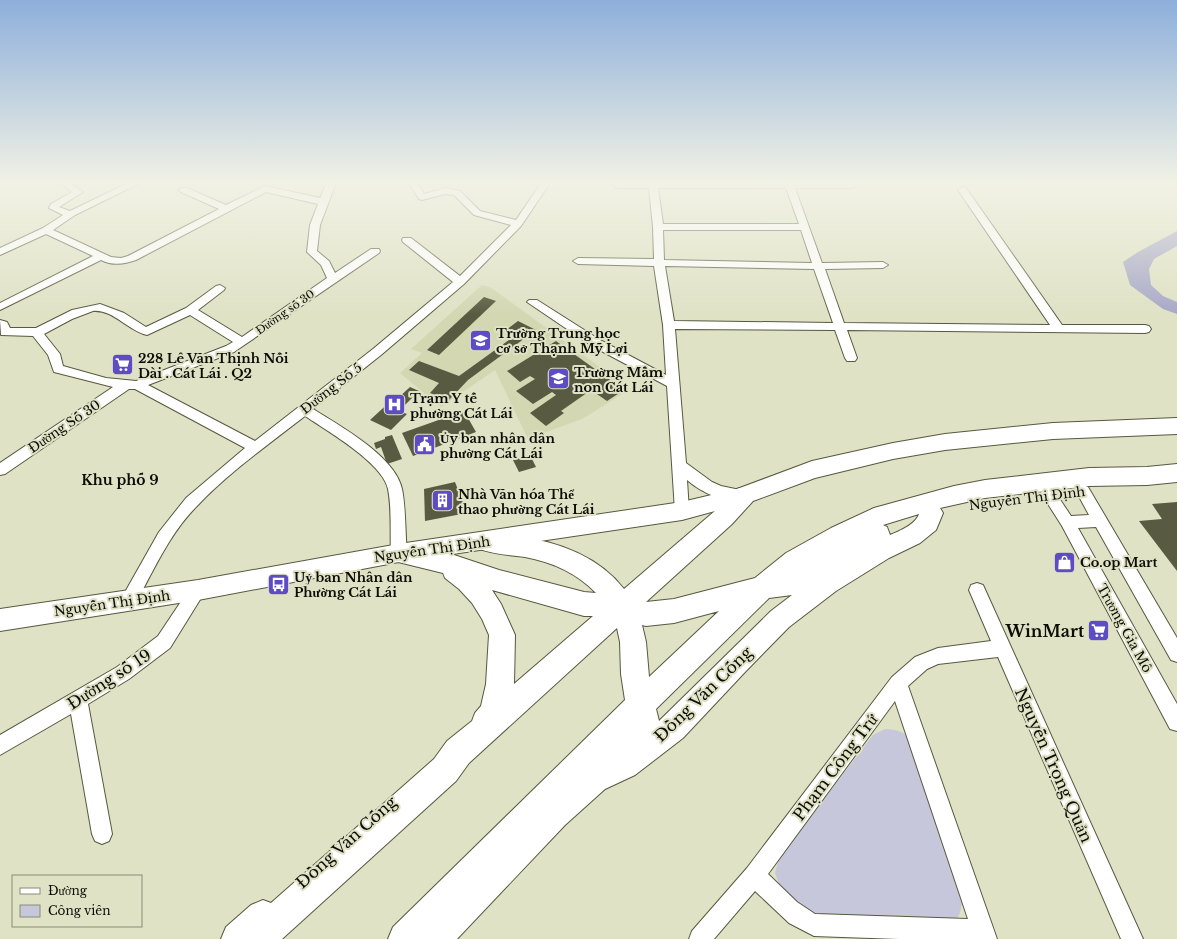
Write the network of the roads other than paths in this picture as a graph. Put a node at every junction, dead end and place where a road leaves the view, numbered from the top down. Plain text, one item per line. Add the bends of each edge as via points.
1 (51, 227) edge
2 (192, 227) edge
3 (316, 227) edge
4 (515, 227) edge
5 (658, 227) joint
6 (804, 227) joint
7 (989, 227) edge
8 (46, 230) junction
9 (407, 240) dead end
10 (374, 251) dead end
11 (0, 252) edge
12 (101, 256) junction
13 (578, 261) dead end
14 (659, 263) junction
15 (883, 265) dead end
16 (818, 266) junction
17 (333, 279) junction
18 (460, 282) junction
19 (220, 288) dead end
20 (533, 302) dead end
21 (0, 307) edge
22 (190, 310) junction
23 (669, 326) junction
24 (841, 327) junction
25 (1058, 327) junction
26 (1144, 329) dead end
27 (2, 330) edge
28 (37, 333) junction
29 (242, 342) junction
30 (851, 358) dead end
31 (132, 384) junction
32 (673, 384) junction
33 (304, 409) junction
34 (1173, 423) edge
35 (254, 447) junction
36 (1177, 458) edge
37 (679, 465) junction
38 (0, 470) edge
39 (812, 470) junction
40 (1165, 481) edge
41 (1082, 482) junction
42 (1045, 487) junction
43 (745, 495) junction
44 (927, 508) junction
45 (682, 511) junction
46 (1100, 521) junction
47 (1067, 522) junction
48 (485, 541) junction
49 (399, 553) junction
50 (445, 563) junction
51 (763, 587) junction
52 (198, 590) junction
53 (977, 590) dead end
54 (128, 601) junction
55 (621, 607) junction
56 (0, 620) edge
57 (1002, 648) junction
58 (1177, 654) edge
59 (635, 674) junction
60 (898, 683) junction
61 (78, 700) junction
62 (640, 705) junction
63 (1177, 722) edge
64 (609, 735) junction
65 (467, 744) junction
66 (0, 746) edge
67 (650, 746) junction
68 (594, 778) junction
69 (548, 807) junction
70 (102, 834) dead end
71 (754, 876) junction
72 (984, 935) edge
73 (238, 939) edge
74 (256, 939) edge
75 (405, 939) edge
76 (433, 939) edge
77 (700, 939) edge
78 (1132, 939) edge

1 - 8 street
2 - 12 street via 132,258 121,261
3 - 17 street via 312,252 325,263
4 - 18 street, Đường Số 5
5 - 6 street
5 - 14 street
6 - 16 street
7 - 25 street
8 - 11 street
8 - 12 street
9 - 18 street
10 - 17 street, Đường số 30
12 - 21 street
13 - 14 street
14 - 16 street
14 - 23 street
15 - 16 street
16 - 24 street
17 - 29 street, Đường số 30
18 - 33 street, Đường Số 5
19 - 22 street
20 - 32 street via 596,343
22 - 28 street via 147,331 101,307 89,309
22 - 29 street
23 - 24 street
23 - 32 street
24 - 25 street
24 - 30 street
25 - 26 street
27 - 28 street
28 - 31 street via 54,354 58,369 106,382
29 - 31 street, Đường số 30
31 - 35 street
31 - 38 street, Đường Số 30
32 - 37 street
33 - 35 street, Đường Số 5
33 - 49 street via 354,442 386,469 395,488
34 - 39 main road, Nguyễn Thị Định via 1004,424 880,443 840,454
34 - 39 main road, Nguyễn Thị Định via 1145,441 1000,436 900,450
35 - 54 street, Đường Số 5 via 191,502 164,538
36 - 41 main road, Nguyễn Thị Định via 1121,467
37 - 43 street via 695,480 714,491
37 - 45 street
39 - 43 main road, Nguyễn Thị Định
40 - 41 main road, Nguyễn Thị Định
40 - 41 main road, Nguyễn Thị Định via 1147,476
41 - 42 main road, Nguyễn Thị Định
41 - 46 street
42 - 44 main road, Nguyễn Thị Định via 984,500
42 - 47 street, Trương Gia Mô
43 - 45 main road, Nguyễn Thị Định
43 - 55 main road, Đồng Văn Cống via 724,517
44 - 51 main road, Nguyễn Thị Định via 850,547 790,584
44 - 67 main road, Đồng Văn Cống via 928,523 912,536 880,551 827,582 780,620 673,728
45 - 48 main road, Nguyễn Thị Định
46 - 47 street
46 - 58 street
47 - 63 street, Trương Gia Mô
48 - 49 main road, Nguyễn Thị Định
48 - 55 main road via 547,552 567,559 592,573 608,588
49 - 50 main road, Nguyễn Thị Định
49 - 52 main road, Nguyễn Thị Định
50 - 55 main road, Nguyễn Thị Định via 584,604
50 - 65 main road via 482,595 502,635 500,684 492,712
51 - 55 main road, Nguyễn Thị Định via 674,611 646,614
51 - 62 main road, Đồng Văn Cống
52 - 54 main road, Nguyễn Thị Định
52 - 61 street, Đường số 19 via 164,642 123,673
53 - 57 street, Nguyễn Trọng Quản
54 - 56 main road, Nguyễn Thị Định
55 - 59 main road via 631,631 635,652
55 - 65 main road, Đồng Văn Cống
57 - 60 street, Phạm Công Trứ via 938,656 921,663
57 - 78 street, Nguyễn Trọng Quản
59 - 62 main road
59 - 64 main road via 624,706
60 - 71 street, Phạm Công Trứ
60 - 72 street
61 - 66 street, Đường số 19
61 - 70 street
62 - 64 main road, Đồng Văn Cống
62 - 67 main road
62 - 68 main road via 629,743
64 - 69 main road, Đồng Văn Cống
65 - 73 main road, Đồng Văn Cống via 441,756
65 - 74 main road, Đồng Văn Cống via 445,770
67 - 68 main road, Đồng Văn Cống via 624,764
68 - 69 main road, Đồng Văn Cống
69 - 75 main road, Đồng Văn Cống
69 - 76 main road, Đồng Văn Cống
71 - 72 street via 802,920 814,925
71 - 77 street, Phạm Công Trứ

